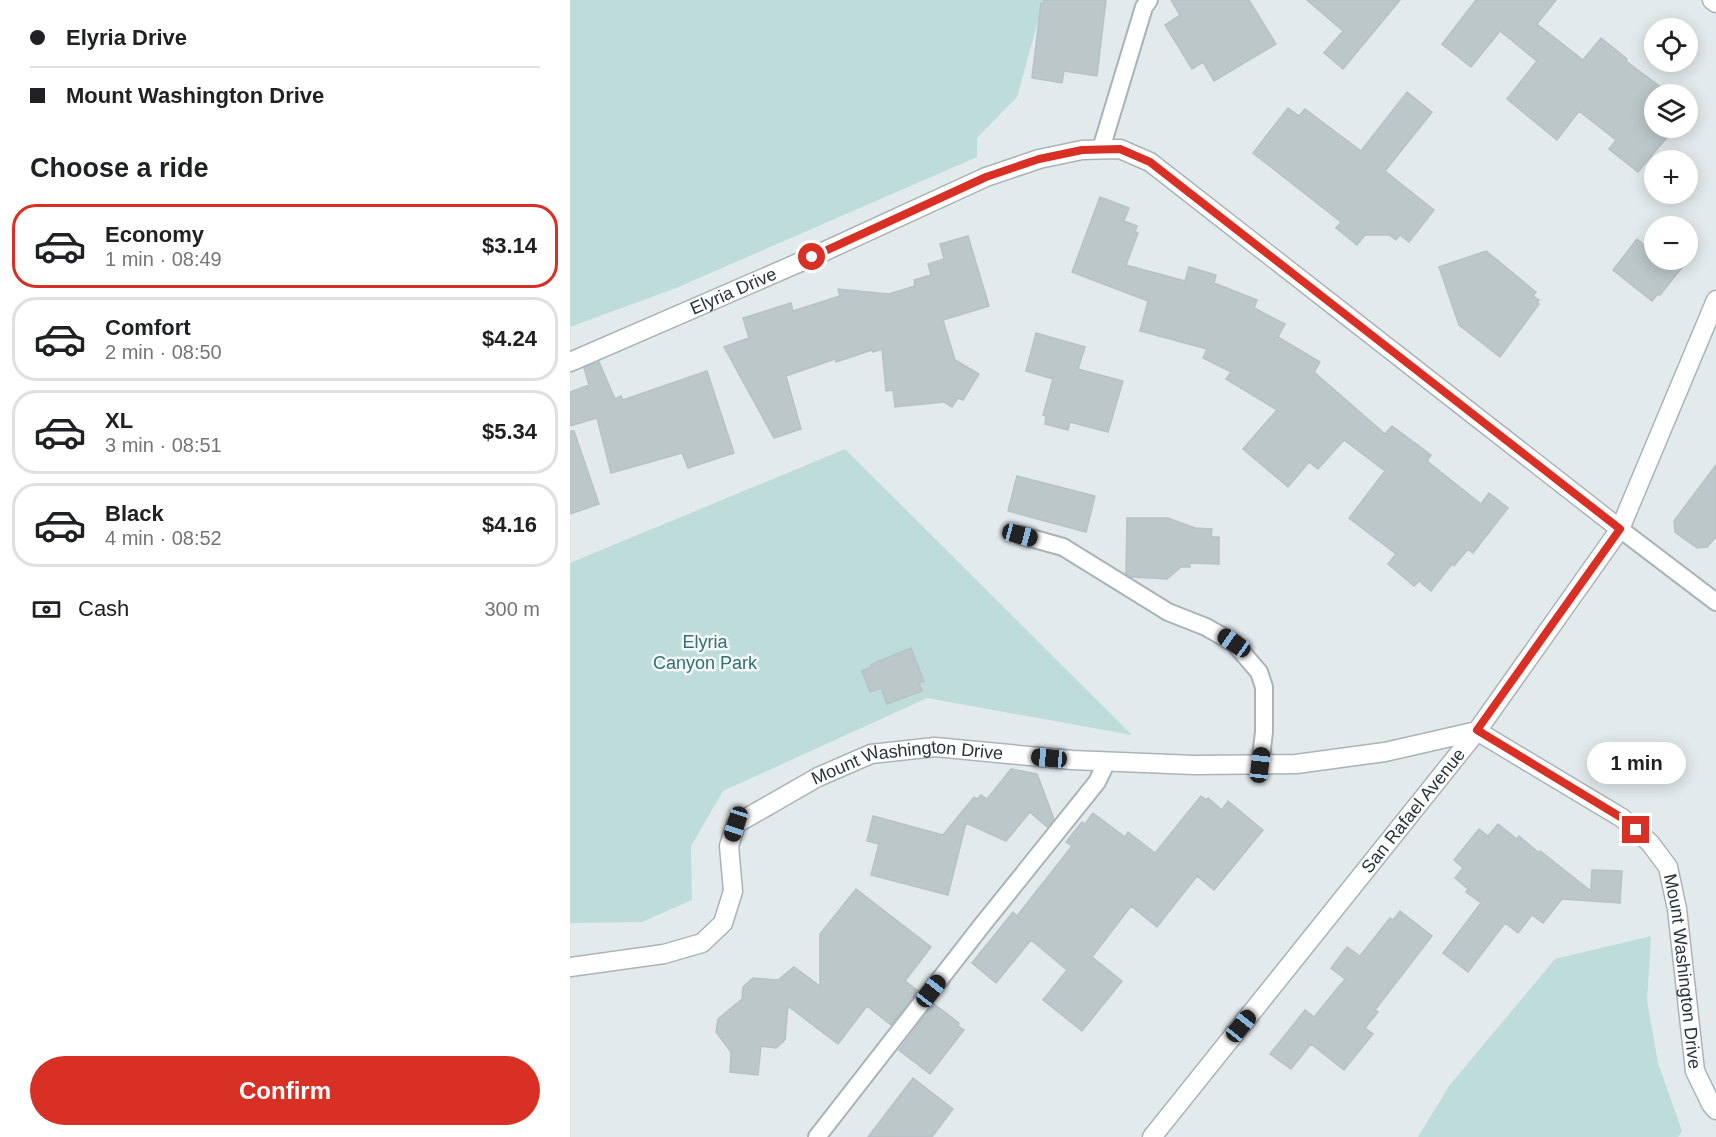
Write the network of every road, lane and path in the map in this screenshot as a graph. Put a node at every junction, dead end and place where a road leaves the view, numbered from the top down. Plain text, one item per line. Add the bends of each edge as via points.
1 (1149, 0) edge
2 (1712, 0) edge
3 (1716, 3) edge
4 (1101, 149) junction
5 (1716, 300) edge
6 (570, 362) edge
7 (1620, 529) junction
8 (1020, 535) dead end
9 (1716, 602) edge
10 (1477, 730) junction
11 (1107, 761) junction
12 (1260, 765) junction
13 (570, 967) edge
14 (1716, 1110) edge
15 (818, 1137) edge
16 (1152, 1137) edge

1 - 4 lane
2 - 3 street
4 - 6 street, Elyria Drive via 1039,159 986,177
4 - 7 street, Elyria Drive via 1120,149 1150,162
5 - 7 street, San Rafael Avenue
7 - 9 lane
7 - 10 street, San Rafael Avenue
8 - 12 lane via 1063,547 1168,612 1234,643 1259,672 1264,687
10 - 12 street, Mount Washington Drive via 1385,752
10 - 14 street, Mount Washington Drive via 1622,818 1650,843 1668,867 1677,909 1695,1071
10 - 16 street, San Rafael Avenue
11 - 12 street, Mount Washington Drive
11 - 13 street, Mount Washington Drive via 935,747 872,754 818,777 736,824 729,846 733,891 723,923 702,943 664,954
11 - 15 lane via 1097,782

